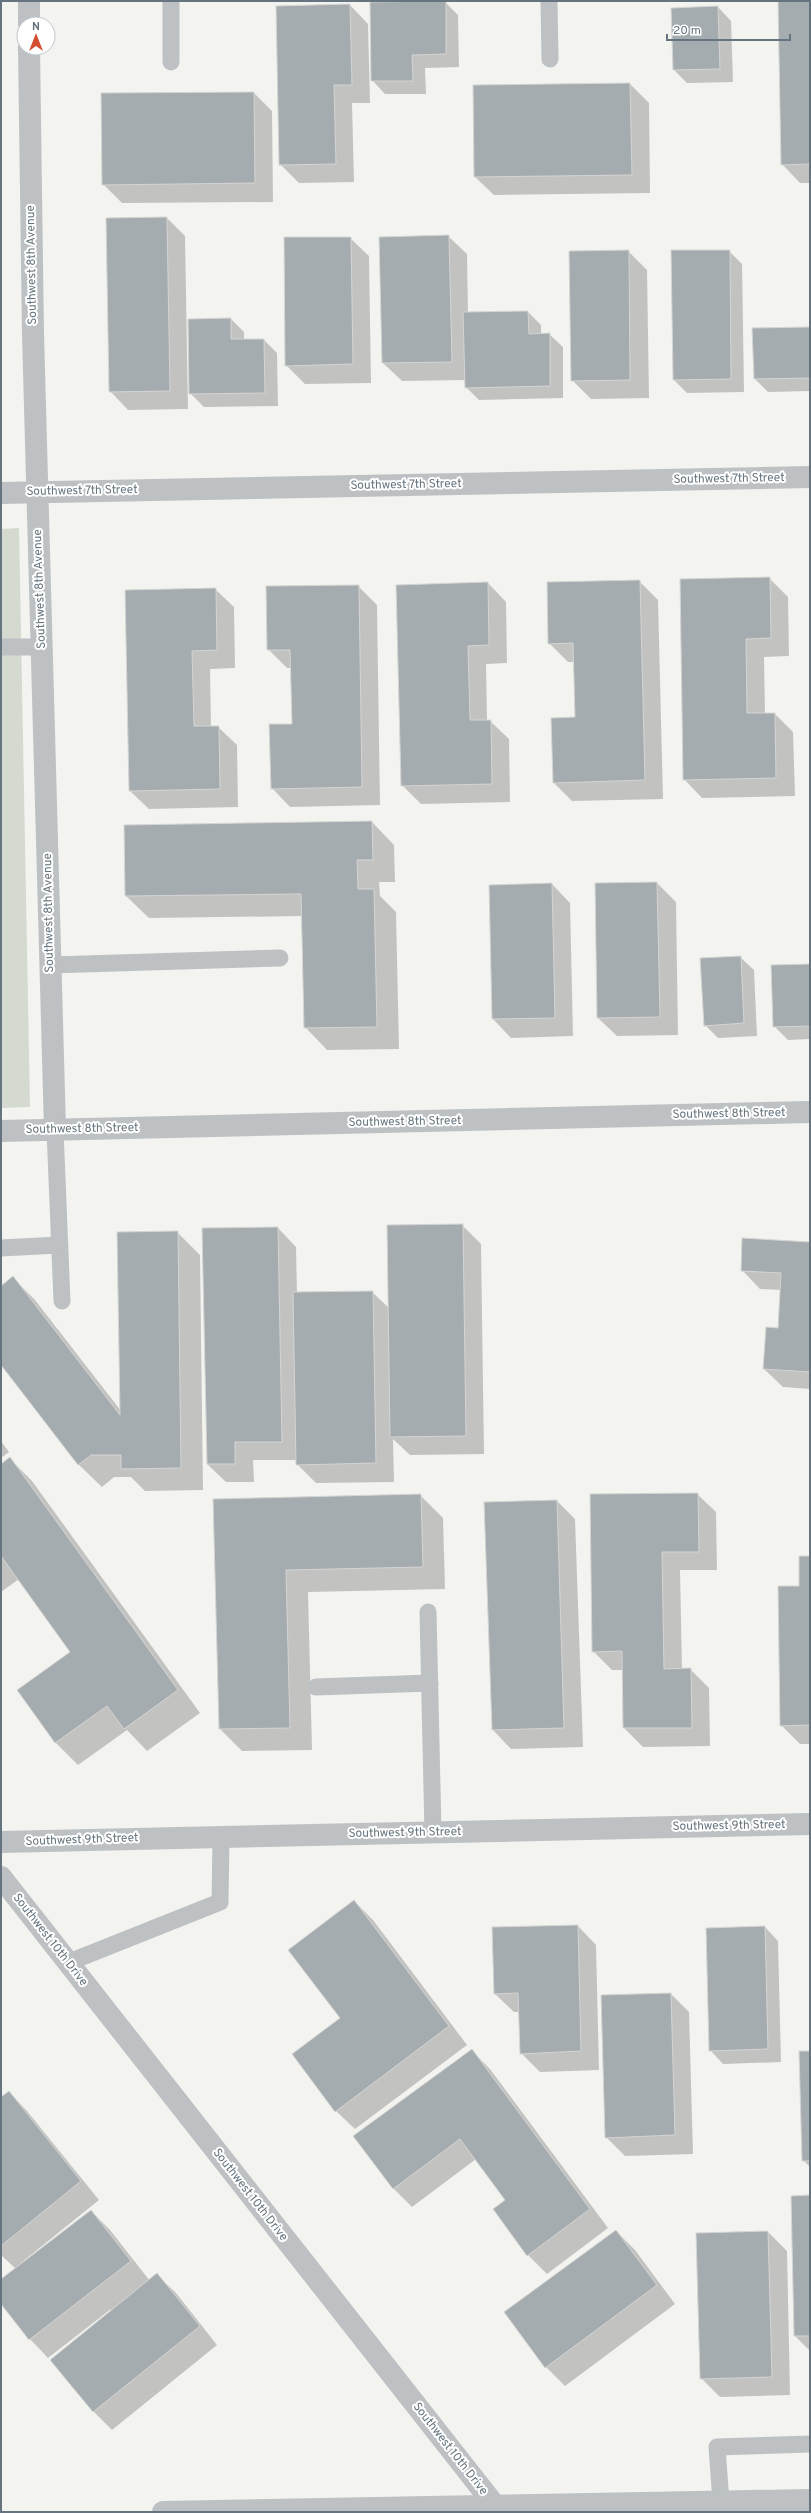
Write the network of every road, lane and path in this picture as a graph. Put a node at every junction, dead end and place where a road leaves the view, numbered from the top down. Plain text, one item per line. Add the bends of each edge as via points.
1 (29, 1) edge
2 (171, 1) edge
3 (549, 1) edge
4 (29, 16) edge
5 (29, 56) edge
6 (550, 59) dead end
7 (171, 62) dead end
8 (810, 477) edge
9 (38, 492) junction
10 (1, 493) edge
11 (1, 647) edge
12 (42, 647) junction
13 (280, 958) dead end
14 (50, 965) junction
15 (810, 1112) edge
16 (55, 1130) junction
17 (1, 1131) edge
18 (59, 1245) junction
19 (1, 1248) edge
20 (62, 1301) dead end
21 (428, 1612) dead end
22 (430, 1683) junction
23 (316, 1687) dead end
24 (810, 1824) edge
25 (433, 1832) junction
26 (221, 1837) junction
27 (1, 1842) edge
28 (1, 1877) edge
29 (67, 1963) junction
30 (810, 2444) edge
31 (810, 2500) edge
32 (721, 2502) junction
33 (497, 2509) edge
34 (163, 2512) edge

1 - 4 street
2 - 7 lane
3 - 6 lane
5 - 9 street, Southwest 8th Avenue
8 - 9 street, Southwest 7th Street
9 - 10 street, Southwest 7th Street
9 - 12 street, Southwest 8th Avenue
11 - 12 lane
12 - 14 street, Southwest 8th Avenue
13 - 14 lane
14 - 16 street, Southwest 8th Avenue
15 - 16 street, Southwest 8th Street
16 - 17 street, Southwest 8th Street
16 - 18 lane
18 - 19 lane
18 - 20 lane
21 - 22 lane
22 - 23 lane
22 - 25 lane
24 - 25 street, Southwest 9th Street
25 - 26 street, Southwest 9th Street
26 - 27 street, Southwest 9th Street
26 - 29 lane via 220,1902
28 - 29 street, Southwest 10th Drive
29 - 33 street, Southwest 10th Drive
30 - 32 lane via 717,2447
31 - 32 street
32 - 33 street
33 - 34 street

